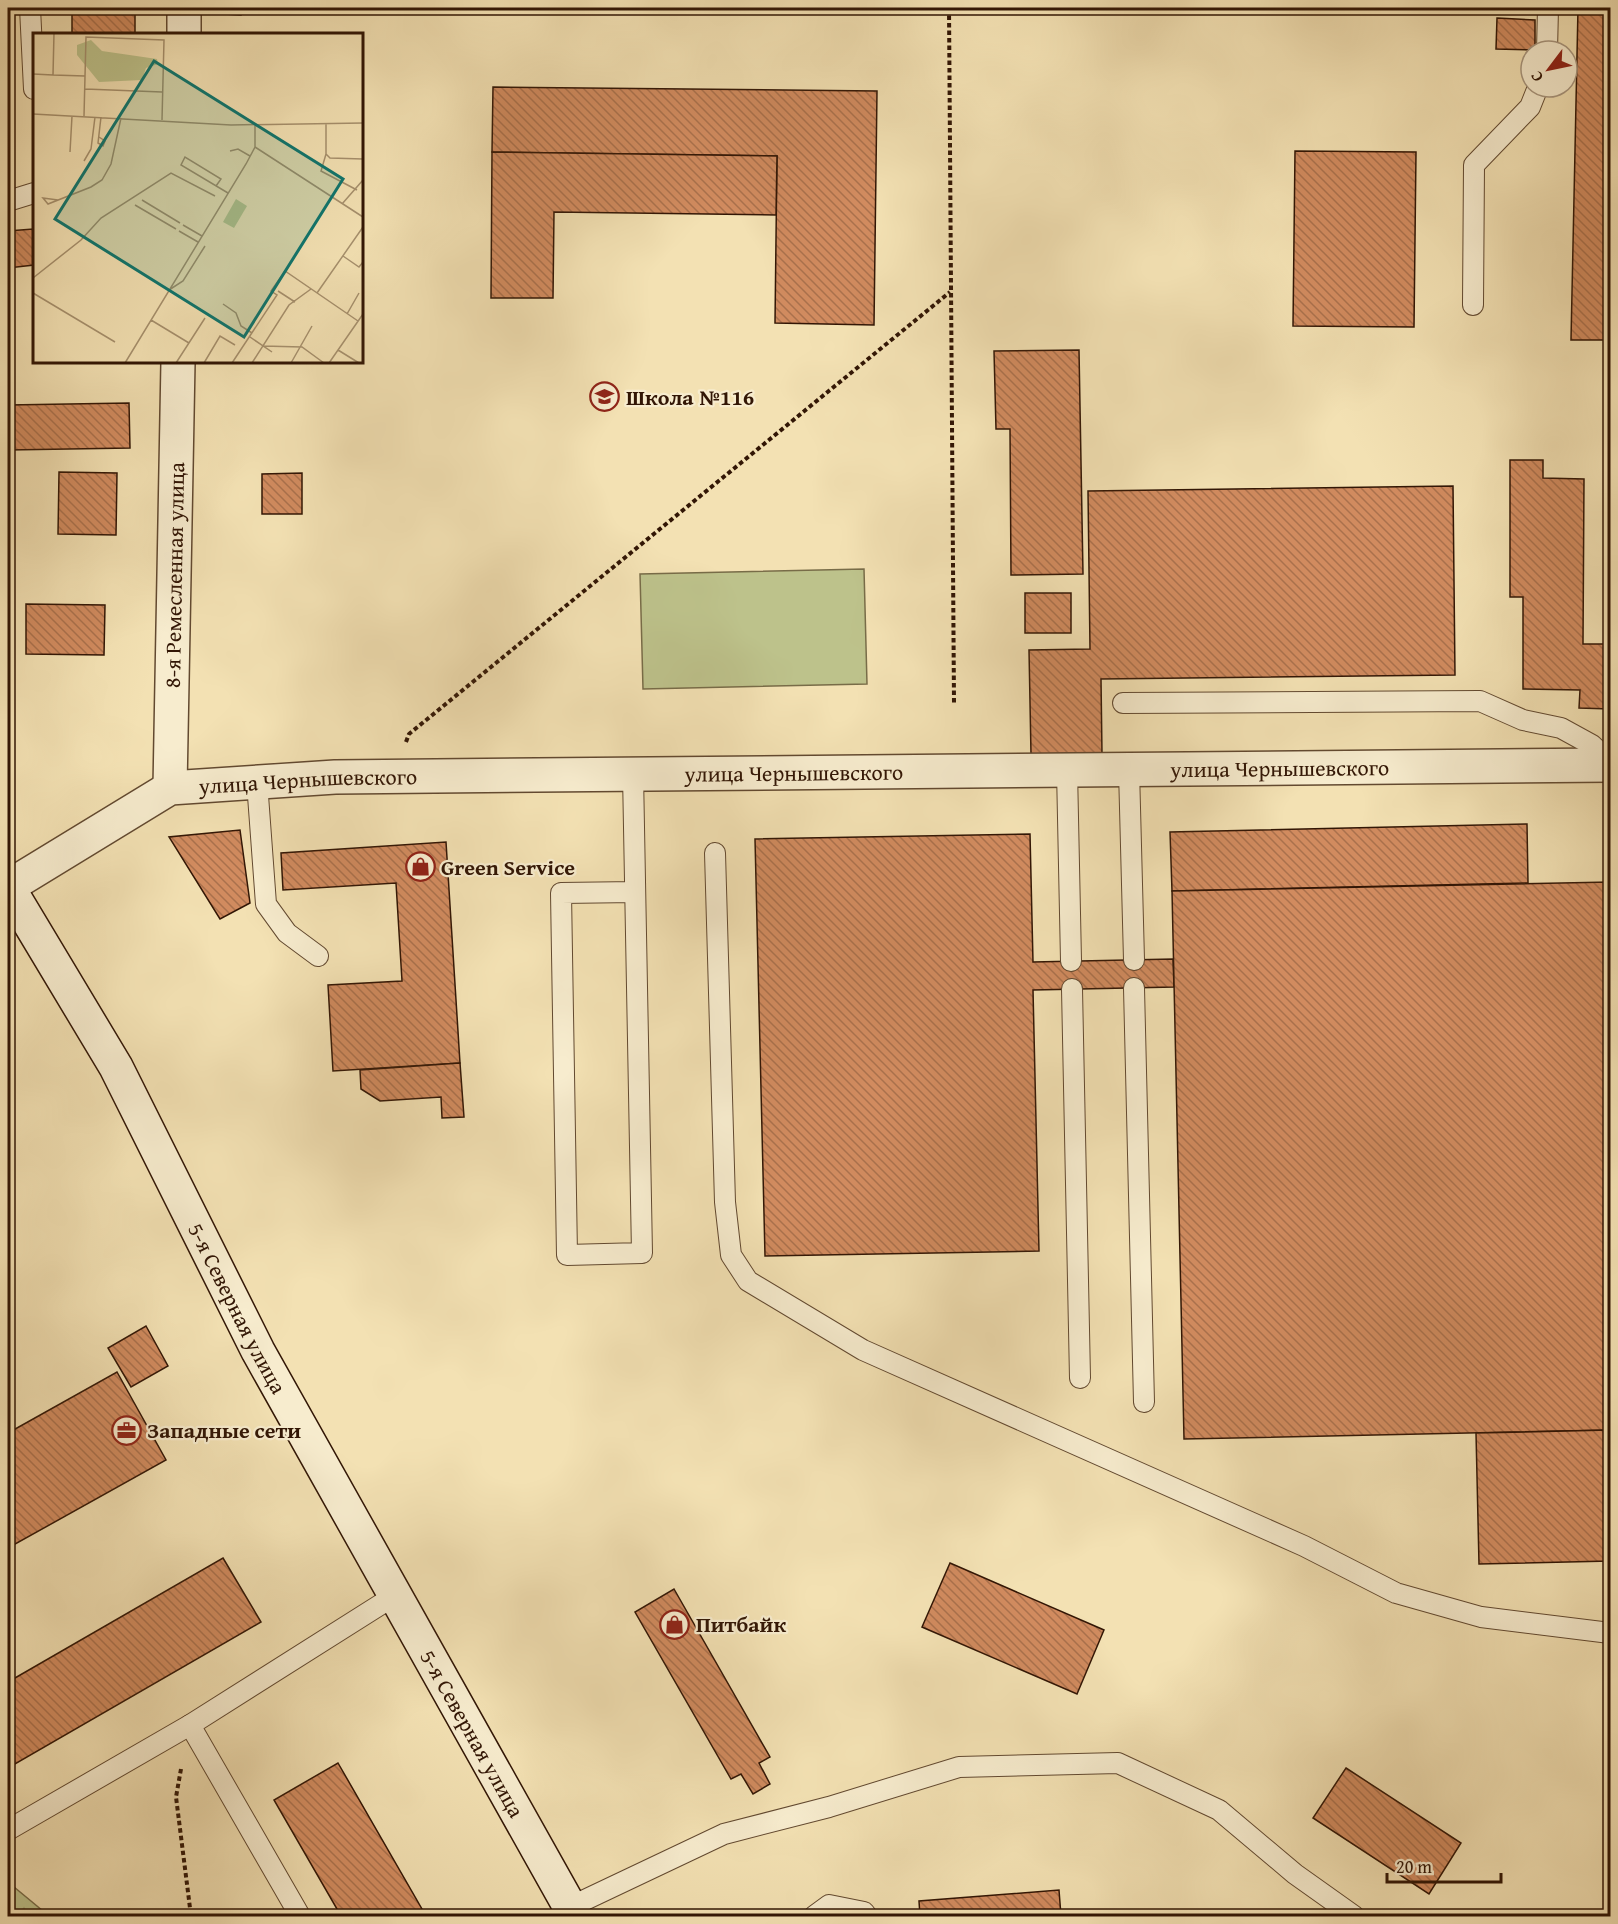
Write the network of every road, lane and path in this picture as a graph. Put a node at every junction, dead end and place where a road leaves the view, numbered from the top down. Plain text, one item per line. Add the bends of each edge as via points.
1 (30, 8) edge
2 (184, 8) edge
3 (949, 8) edge
4 (1548, 8) edge
5 (184, 33) edge
6 (1547, 39) edge
7 (33, 69) edge
8 (1533, 99) edge
9 (33, 193) edge
10 (8, 201) edge
11 (950, 292) junction
12 (1473, 305) dead end
13 (178, 363) edge
14 (1123, 703) dead end
15 (954, 704) dead end
16 (405, 745) dead end
17 (1611, 764) edge
18 (1067, 770) junction
19 (1129, 770) junction
20 (633, 774) junction
21 (257, 782) junction
22 (171, 788) junction
23 (715, 853) dead end
24 (8, 887) edge
25 (635, 892) junction
26 (318, 956) dead end
27 (1134, 960) dead end
28 (1071, 961) dead end
29 (1134, 988) dead end
30 (1072, 989) dead end
31 (1080, 1378) dead end
32 (1144, 1402) dead end
33 (394, 1596) junction
34 (1611, 1633) edge
35 (190, 1725) junction
36 (8, 1830) edge
37 (572, 1912) edge
38 (191, 1917) edge
39 (300, 1917) edge
40 (814, 1917) edge
41 (867, 1917) edge
42 (1354, 1917) edge

1 - 7 lane
2 - 5 street
3 - 11 path
4 - 6 lane
8 - 12 lane via 1474,165
9 - 10 lane
11 - 15 path
11 - 16 path via 409,734
13 - 22 street, 8-я Ремесленная улица
14 - 17 lane via 1480,701 1523,720 1561,728 1592,745
17 - 19 street, улица Чернышевского
18 - 19 street, улица Чернышевского
18 - 20 street, улица Чернышевского
18 - 28 lane
19 - 27 lane
20 - 21 street, улица Чернышевского via 335,777
20 - 25 lane
21 - 22 street, улица Чернышевского
21 - 26 lane via 266,904 287,933
22 - 24 street, улица Чернышевского
23 - 34 lane via 725,1202 731,1255 748,1281 863,1350 1304,1546 1396,1593 1481,1617
24 - 33 street, 5-я Северная улица via 116,1066 258,1351
25 - 25 lane via 642,1253 567,1255 561,893
29 - 32 lane
30 - 31 lane
33 - 35 lane
33 - 37 street, 5-я Северная улица
35 - 36 lane
35 - 38 path via 176,1797
35 - 39 lane
37 - 42 lane via 724,1834 959,1767 1118,1764 1219,1810
40 - 41 lane via 829,1905 864,1912

